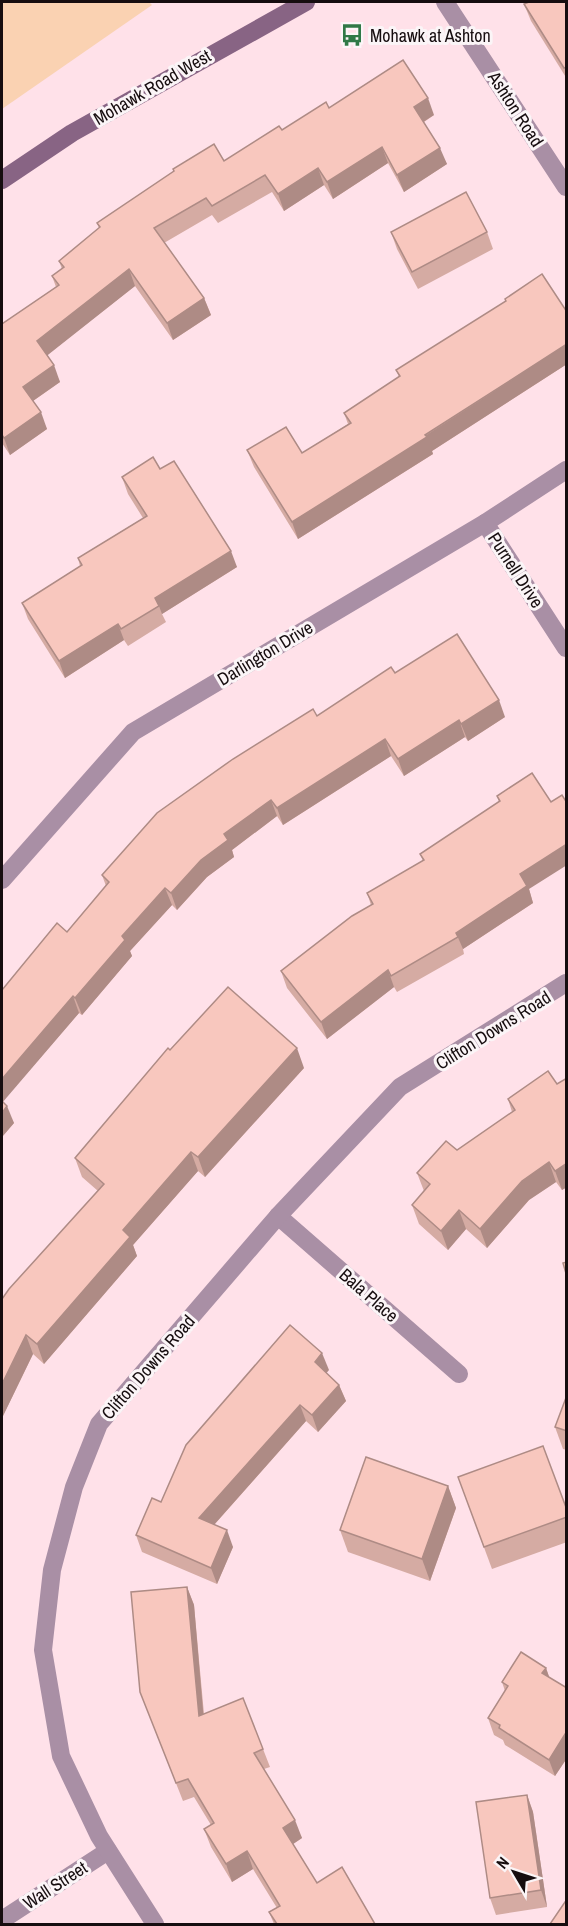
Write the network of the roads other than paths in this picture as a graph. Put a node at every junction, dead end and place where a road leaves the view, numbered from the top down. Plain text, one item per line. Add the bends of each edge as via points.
1 (306, 2) edge
2 (445, 2) edge
3 (2, 180) edge
4 (567, 187) edge
5 (567, 470) edge
6 (485, 522) junction
7 (567, 648) edge
8 (2, 880) edge
9 (567, 983) edge
10 (278, 1216) junction
11 (459, 1374) dead end
12 (108, 1851) junction
13 (2, 1920) edge
14 (155, 1924) edge

1 - 3 main road, Mohawk Road West via 72,133
2 - 4 street, Ashton Road
5 - 6 street, Darlington Drive
6 - 7 street, Purnell Drive
6 - 8 street, Darlington Drive via 133,732
9 - 10 street, Clifton Downs Road via 400,1088
10 - 11 street, Bala Place
10 - 12 street, Clifton Downs Road via 99,1424 74,1487 52,1570 44,1650 61,1756
12 - 13 street, Wall Street
12 - 14 street, Clifton Downs Road

